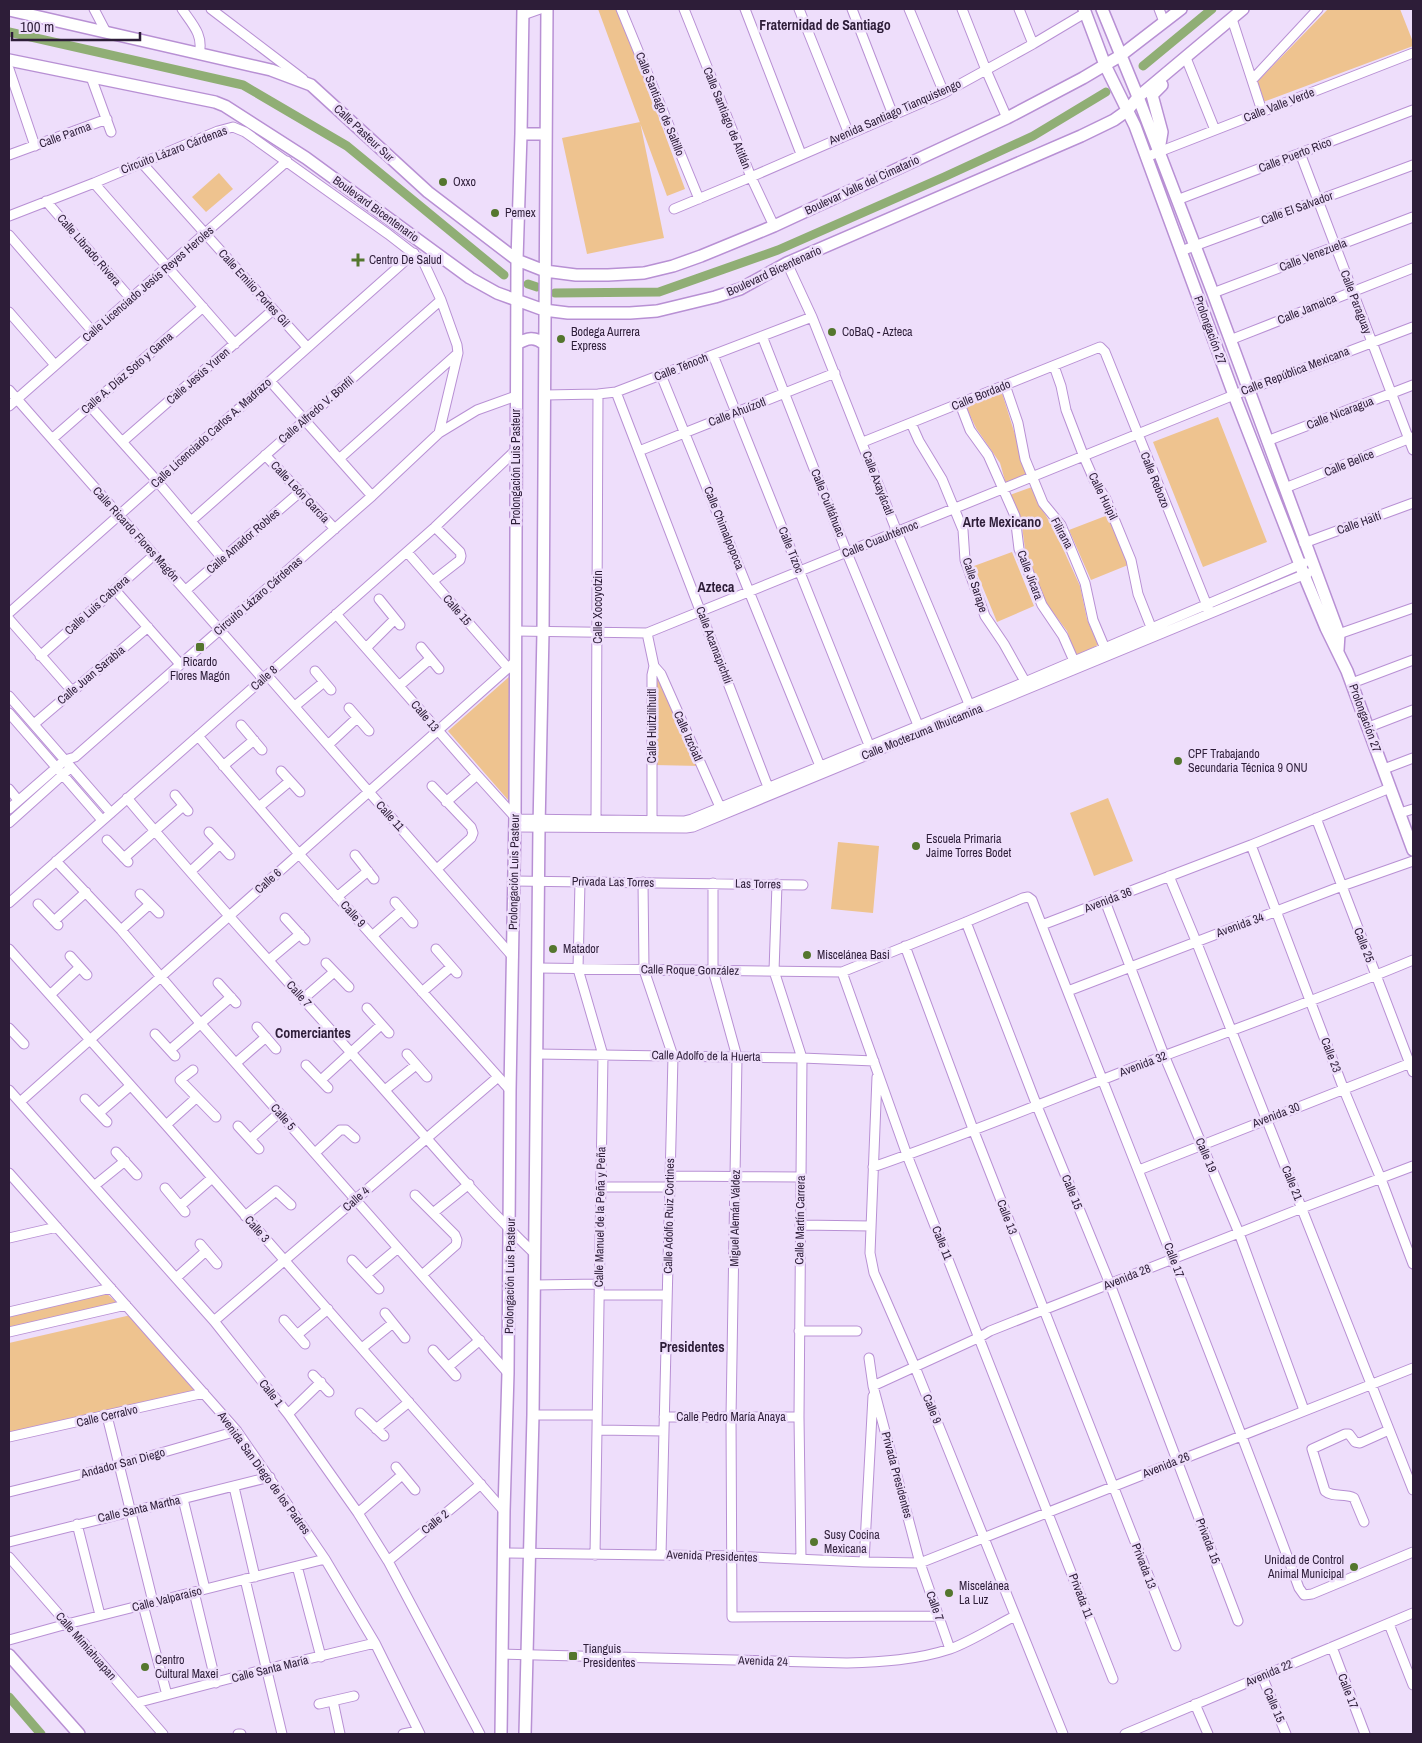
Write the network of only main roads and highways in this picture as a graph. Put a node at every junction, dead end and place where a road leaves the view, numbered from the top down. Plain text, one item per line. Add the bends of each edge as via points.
1 (547, 9) edge
2 (1102, 9) edge
3 (1181, 9) edge
4 (1243, 9) edge
5 (9, 10) edge
6 (1084, 11) edge
7 (523, 12) edge
8 (1120, 56) junction
9 (9, 60) edge
10 (1182, 61) junction
11 (1105, 65) junction
12 (1138, 97) junction
13 (1128, 110) junction
14 (521, 134) junction
15 (546, 134) junction
16 (1159, 152) junction
17 (517, 260) junction
18 (545, 271) junction
19 (516, 300) junction
20 (544, 310) junction
21 (517, 344) junction
22 (544, 344) junction
23 (1334, 636) junction
24 (1413, 850) edge
25 (9, 1655) edge
26 (79, 1734) edge
27 (501, 1734) edge
28 (525, 1734) edge

1 - 15 main road, Prolongación Luis Pasteur
2 - 8 main road, Prolongación 27
3 - 8 main road, Boulevar Valle del Cimatario
4 - 10 main road
5 - 17 main road, Calle Pasteur Sur via 271,70 311,85 428,192
6 - 11 main road, Prolongación 27
7 - 14 main road, Prolongación Luis Pasteur
8 - 11 main road, Boulevar Valle del Cimatario
8 - 12 main road, Prolongación 27
9 - 19 main road, Boulevard Bicentenario via 225,106 284,142 470,278
10 - 12 main road
10 - 16 main road via 1175,76 1152,95 1162,132
11 - 13 main road, Prolongación 27
11 - 18 main road, Boulevar Valle del Cimatario via 1007,118 774,226 701,256 644,273 576,275
12 - 13 main road
12 - 16 main road, Prolongación 27
13 - 20 main road, Boulevard Bicentenario via 1114,120 1043,153 787,263 715,298 630,313
13 - 23 main road, Prolongación 27 via 1302,570
14 - 15 main road
14 - 17 main road, Prolongación Luis Pasteur
15 - 18 main road, Prolongación Luis Pasteur
16 - 23 main road, Prolongación 27 via 1285,488
17 - 18 main road, Boulevar Valle del Cimatario
17 - 19 main road, Prolongación Luis Pasteur
18 - 20 main road, Prolongación Luis Pasteur
19 - 20 main road, Boulevard Bicentenario
19 - 21 main road, Prolongación Luis Pasteur
20 - 22 main road, Prolongación Luis Pasteur
21 - 22 main road via 532,338
21 - 27 main road, Prolongación Luis Pasteur via 516,632 512,664 514,957
22 - 28 main road, Prolongación Luis Pasteur via 535,1285
23 - 24 main road, Prolongación 27
25 - 26 main road

